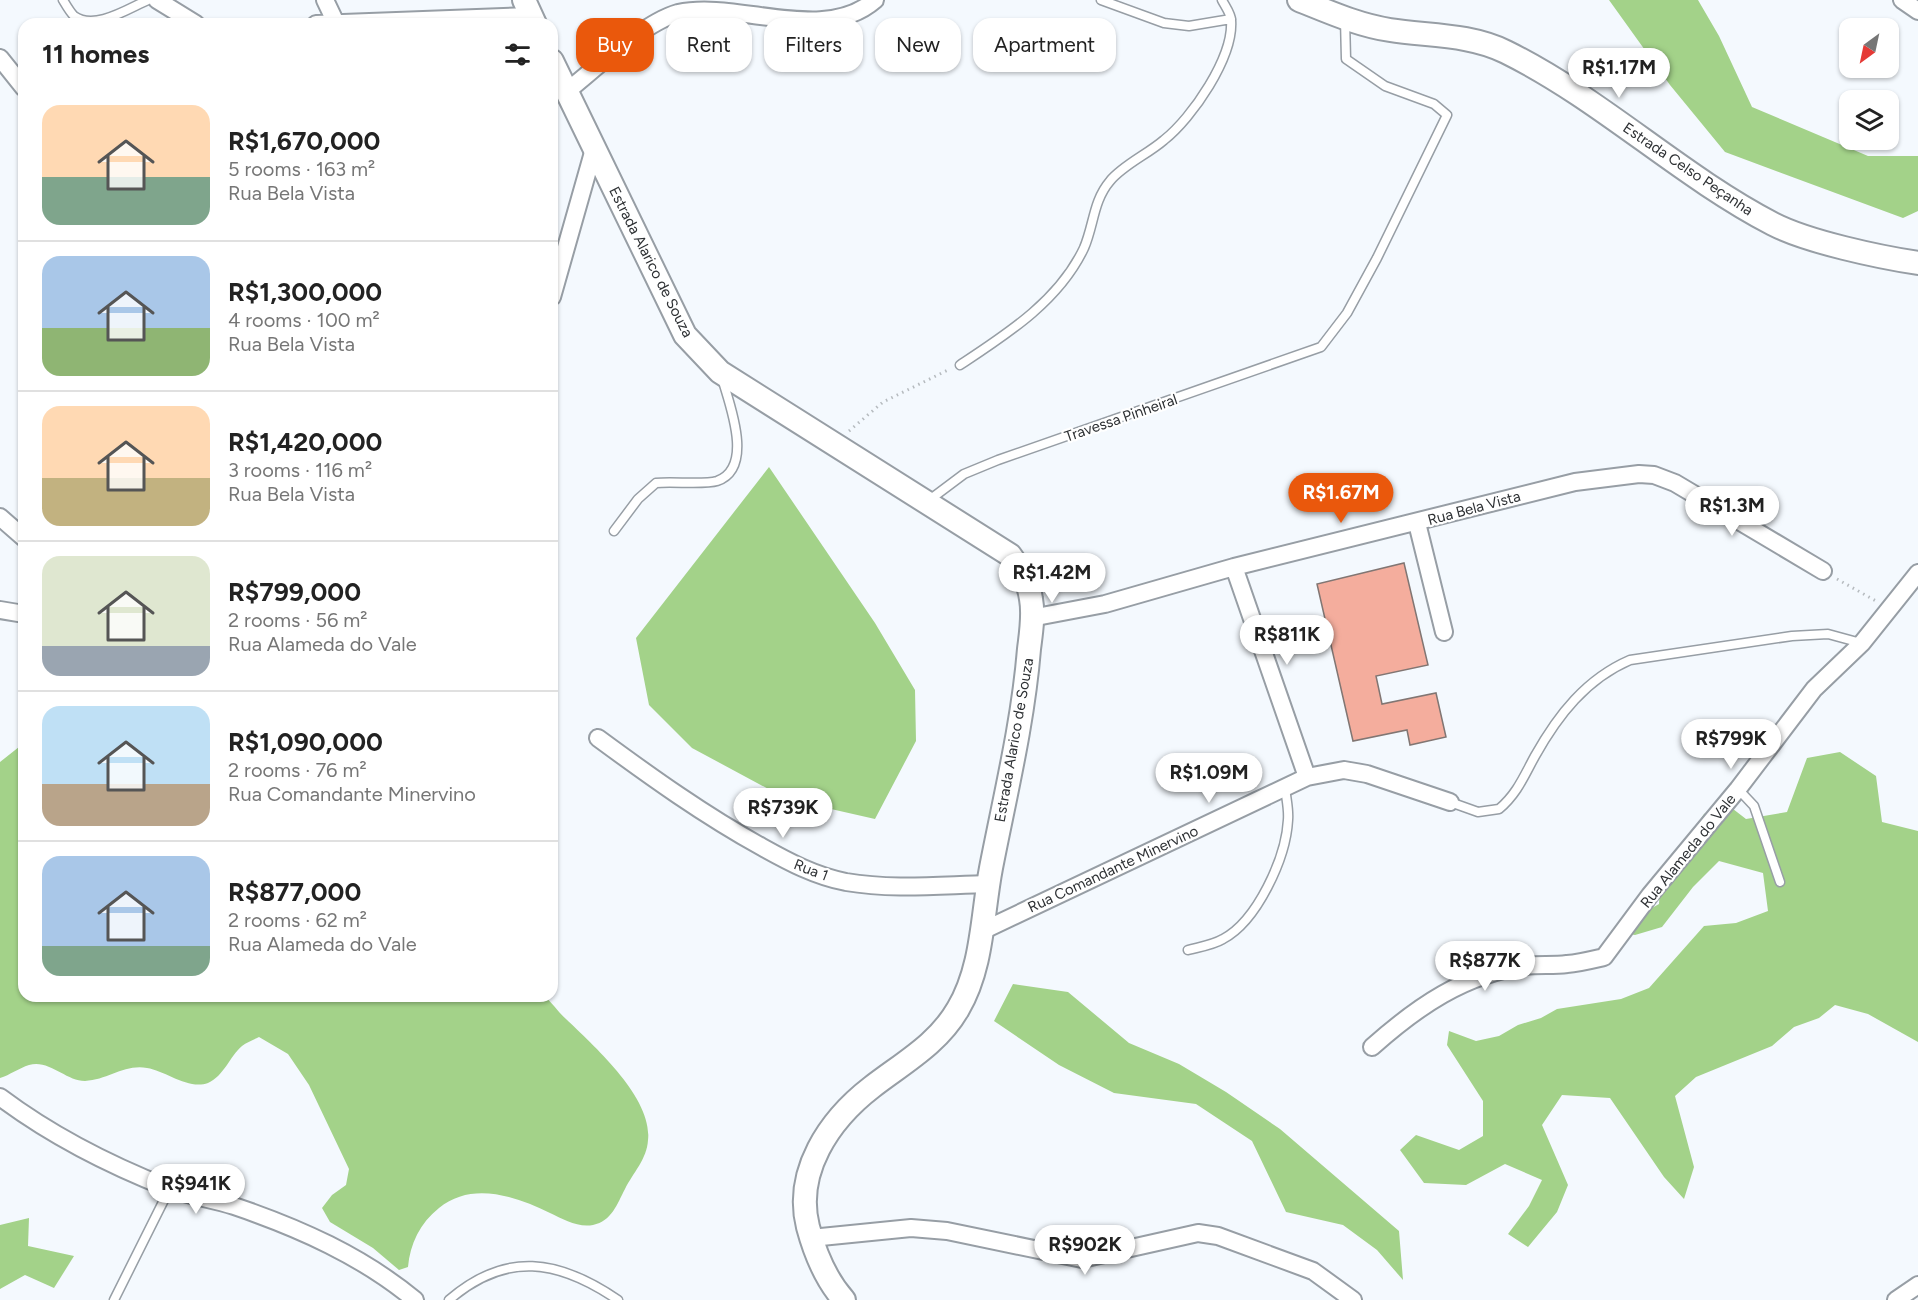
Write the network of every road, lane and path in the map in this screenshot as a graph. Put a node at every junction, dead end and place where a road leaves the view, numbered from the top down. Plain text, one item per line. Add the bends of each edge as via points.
1 (63, 0) edge
2 (148, 0) edge
3 (157, 0) edge
4 (325, 0) edge
5 (875, 0) edge
6 (1101, 0) edge
7 (1222, 0) edge
8 (1299, 0) edge
9 (1902, 0) edge
10 (1918, 11) edge
11 (530, 13) edge
12 (81, 18) edge
13 (108, 18) edge
14 (186, 18) edge
15 (334, 18) edge
16 (408, 18) edge
17 (1345, 18) junction
18 (1231, 19) junction
19 (0, 58) edge
20 (558, 73) edge
21 (18, 80) edge
22 (567, 92) junction
23 (594, 149) junction
24 (565, 249) junction
25 (558, 262) edge
26 (1918, 263) edge
27 (558, 275) edge
28 (960, 365) joint
29 (720, 372) junction
30 (835, 443) junction
31 (928, 501) junction
32 (0, 517) edge
33 (1417, 523) junction
34 (614, 531) dead end
35 (18, 533) edge
36 (1234, 567) junction
37 (1823, 571) joint
38 (1918, 573) edge
39 (1890, 609) junction
40 (0, 610) edge
41 (18, 613) edge
42 (1031, 618) junction
43 (1444, 632) dead end
44 (1862, 643) junction
45 (598, 738) dead end
46 (1307, 777) junction
47 (1286, 787) junction
48 (1738, 789) junction
49 (1450, 802) joint
50 (1780, 882) dead end
51 (988, 884) junction
52 (980, 932) junction
53 (1188, 950) dead end
54 (1372, 1047) dead end
55 (0, 1097) edge
56 (170, 1188) junction
57 (811, 1238) junction
58 (1918, 1285) edge
59 (1339, 1292) edge
60 (114, 1300) edge
61 (415, 1300) edge
62 (449, 1300) edge
63 (618, 1300) edge
64 (844, 1300) edge
65 (1353, 1300) edge
66 (1896, 1300) edge

1 - 12 lane
2 - 13 lane
3 - 14 street
4 - 15 street
5 - 22 street via 850,15 824,20 709,9 678,13 630,40
6 - 18 lane via 1164,23 1189,26
7 - 18 lane
8 - 17 main road, Estrada Celso Peçanha
9 - 10 street
11 - 16 street
17 - 26 main road, Estrada Celso Peçanha via 1387,30 1478,42 1503,50 1548,74 1775,225 1869,254
17 - 31 lane, Travessa Pinheiral via 1346,59 1385,86 1434,104 1447,115 1377,258 1347,312 1321,347 998,460 964,474
18 - 28 lane via 1230,37 1203,97 1166,139 1112,178 1100,195 1084,247 1058,290 1004,336
19 - 21 street
20 - 22 main road, Estrada Alarico de Souza
22 - 23 main road, Estrada Alarico de Souza
23 - 24 street
23 - 29 main road, Estrada Alarico de Souza via 685,335
24 - 25 street
24 - 27 street
28 - 30 path via 883,402
29 - 30 main road, Estrada Alarico de Souza
29 - 34 lane via 738,439 737,455 730,469 717,481 656,483 638,499
30 - 31 main road, Estrada Alarico de Souza
31 - 42 main road, Estrada Alarico de Souza via 1010,555 1024,575
32 - 35 street
33 - 36 street, Rua Bela Vista
33 - 37 street, Rua Bela Vista via 1575,482 1620,475 1654,475 1675,483
33 - 43 street
36 - 42 street, Rua Bela Vista via 1105,604
36 - 46 street
37 - 39 path
38 - 39 street
39 - 44 street, Rua Alameda do Vale
40 - 41 street
42 - 51 main road, Estrada Alarico de Souza via 1018,731
44 - 48 street, Rua Alameda do Vale via 1814,689
44 - 49 lane via 1828,634 1792,636 1630,660 1609,669 1567,707 1534,756 1517,791 1500,810 1478,812
45 - 51 street, Rua 1 via 729,828 804,870 845,882 885,887
46 - 47 street, Rua Comandante Minervino
46 - 49 street, Rua Comandante Minervino via 1344,770 1367,774
47 - 52 street, Rua Comandante Minervino
47 - 53 lane via 1288,820 1282,853 1254,910 1238,930 1222,940
48 - 50 lane via 1754,806
48 - 54 street, Rua Alameda do Vale via 1604,957 1566,965 1526,965 1477,976 1438,996
51 - 52 main road, Estrada Alarico de Souza
52 - 57 main road, Estrada Alarico de Souza via 971,984 944,1030 869,1089 840,1118 817,1150 806,1180 804,1212
55 - 56 street via 96,1158
56 - 60 lane
56 - 61 street via 233,1206 347,1252
57 - 59 street via 911,1228 957,1233 1082,1259 1198,1233 1218,1236 1313,1271
57 - 64 main road, Estrada Alarico de Souza via 824,1271
58 - 66 street
59 - 65 street
62 - 63 lane via 494,1270 532,1265 566,1273

